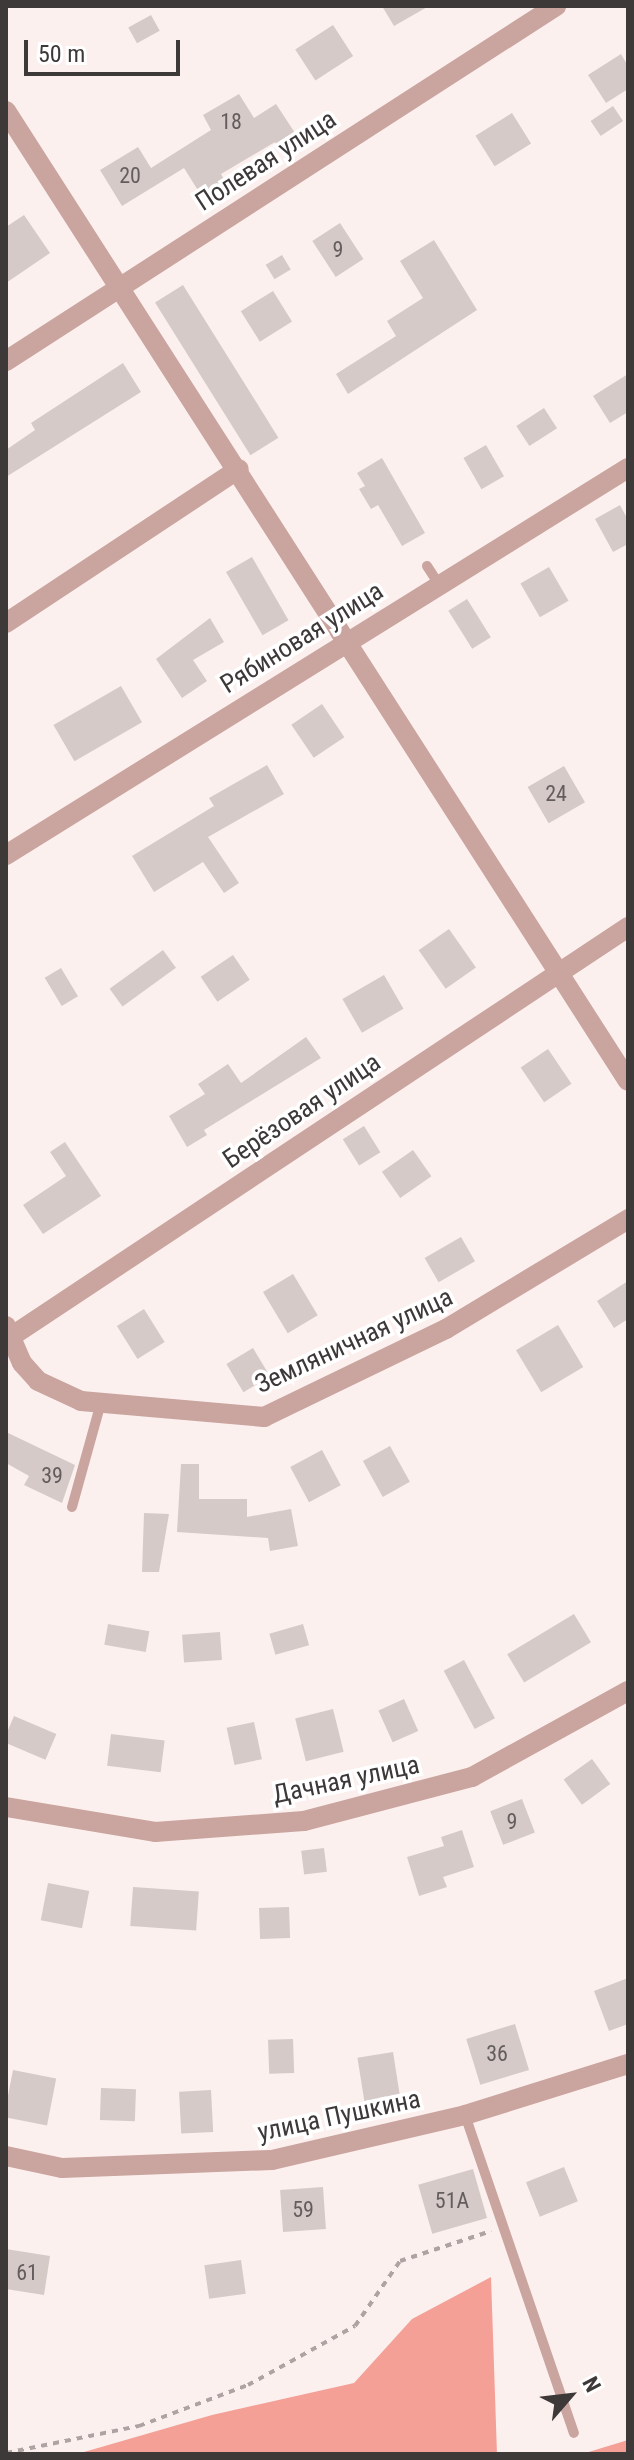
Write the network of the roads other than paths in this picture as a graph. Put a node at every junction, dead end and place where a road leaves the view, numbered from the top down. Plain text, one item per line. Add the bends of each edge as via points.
1 (556, 6) edge
2 (6, 111) edge
3 (119, 286) junction
4 (6, 361) edge
5 (628, 468) edge
6 (239, 469) junction
7 (6, 623) edge
8 (345, 641) junction
9 (6, 855) edge
10 (628, 927) edge
11 (561, 969) junction
12 (628, 1081) edge
13 (628, 1219) edge
14 (8, 1334) edge
15 (100, 1406) junction
16 (72, 1507) dead end
17 (628, 1691) edge
18 (6, 1807) edge
19 (628, 2064) edge
20 (465, 2115) junction
21 (6, 2156) edge
22 (574, 2433) dead end

1 - 3 street, Полевая улица
2 - 3 street
3 - 4 street, Полевая улица
3 - 6 street
5 - 8 street, Рябиновая улица via 432,575
6 - 7 street
6 - 8 street
8 - 9 street, Рябиновая улица
8 - 11 street
10 - 11 street, Берёзовая улица
11 - 12 street
11 - 14 street, Берёзовая улица
13 - 15 street, Земляничная улица via 446,1329 264,1417
14 - 15 street, Земляничная улица via 38,1381
15 - 16 lane
17 - 18 street, Дачная улица via 472,1777 304,1821 155,1832
19 - 20 street, улица Пушкина
20 - 21 street, улица Пушкина via 272,2160 62,2168
20 - 22 lane

